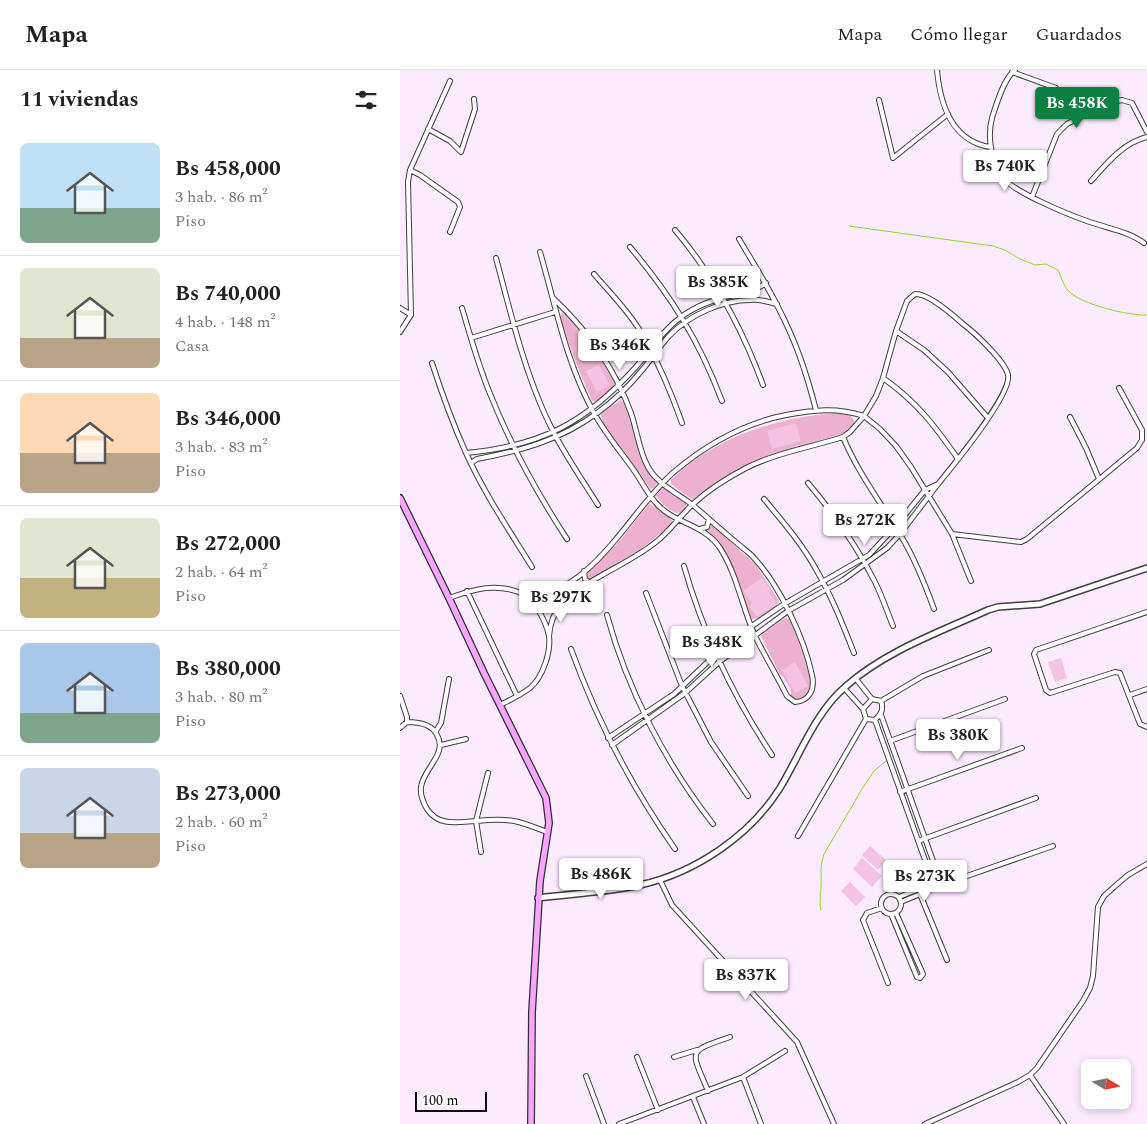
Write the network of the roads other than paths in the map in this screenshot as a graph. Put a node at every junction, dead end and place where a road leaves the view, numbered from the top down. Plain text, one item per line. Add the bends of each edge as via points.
1 (937, 70) edge
2 (1014, 71) edge
3 (450, 81) dead end
4 (1056, 88) dead end
5 (474, 99) dead end
6 (879, 100) dead end
7 (948, 114) junction
8 (428, 129) junction
9 (1147, 132) edge
10 (1147, 137) edge
11 (990, 147) junction
12 (410, 170) junction
13 (1091, 181) dead end
14 (1032, 196) junction
15 (675, 230) dead end
16 (450, 232) dead end
17 (739, 239) dead end
18 (1144, 243) dead end
19 (630, 247) dead end
20 (540, 252) dead end
21 (496, 258) dead end
22 (594, 274) dead end
23 (766, 283) junction
24 (553, 298) junction
25 (722, 298) junction
26 (726, 304) junction
27 (777, 304) junction
28 (400, 308) edge
29 (462, 308) dead end
30 (555, 312) junction
31 (411, 315) junction
32 (682, 316) junction
33 (686, 322) junction
34 (513, 324) junction
35 (896, 331) junction
36 (400, 332) edge
37 (471, 338) junction
38 (650, 349) junction
39 (654, 356) junction
40 (432, 363) dead end
41 (883, 378) junction
42 (619, 385) junction
43 (763, 385) dead end
44 (1119, 388) dead end
45 (622, 392) junction
46 (722, 401) dead end
47 (592, 409) junction
48 (816, 410) junction
49 (595, 415) junction
50 (864, 416) junction
51 (1070, 417) dead end
52 (988, 418) junction
53 (682, 423) dead end
54 (554, 432) junction
55 (557, 437) junction
56 (843, 437) junction
57 (513, 446) junction
58 (516, 452) junction
59 (466, 453) junction
60 (958, 459) junction
61 (471, 463) junction
62 (1099, 480) junction
63 (663, 483) junction
64 (808, 483) dead end
65 (938, 484) junction
66 (925, 490) junction
67 (651, 496) junction
68 (929, 496) junction
69 (400, 498) edge
70 (764, 499) dead end
71 (692, 504) junction
72 (598, 505) dead end
73 (709, 519) junction
74 (679, 520) junction
75 (895, 527) junction
76 (700, 529) junction
77 (900, 534) junction
78 (952, 534) junction
79 (567, 538) dead end
80 (862, 559) junction
81 (866, 565) junction
82 (684, 566) dead end
83 (532, 567) dead end
84 (1147, 568) edge
85 (584, 571) junction
86 (576, 578) junction
87 (589, 582) junction
88 (823, 582) junction
89 (972, 582) dead end
90 (584, 586) junction
91 (827, 588) junction
92 (467, 591) junction
93 (646, 592) dead end
94 (524, 595) junction
95 (449, 598) junction
96 (784, 604) junction
97 (934, 609) dead end
98 (788, 611) junction
99 (1147, 612) edge
100 (607, 615) dead end
101 (752, 626) junction
102 (893, 626) dead end
103 (755, 635) junction
104 (549, 636) junction
105 (571, 649) dead end
106 (989, 650) dead end
107 (854, 653) dead end
108 (715, 655) junction
109 (719, 662) junction
110 (449, 679) dead end
111 (856, 679) junction
112 (682, 686) junction
113 (844, 688) junction
114 (1147, 689) edge
115 (685, 693) junction
116 (1130, 695) junction
117 (400, 696) edge
118 (517, 696) junction
119 (872, 700) junction
120 (1005, 700) dead end
121 (881, 701) junction
122 (500, 705) junction
123 (864, 708) junction
124 (645, 713) junction
125 (881, 715) junction
126 (866, 719) junction
127 (648, 720) junction
128 (875, 720) junction
129 (407, 722) junction
130 (1147, 727) edge
131 (400, 728) edge
132 (436, 731) junction
133 (608, 738) junction
134 (466, 739) dead end
135 (890, 741) junction
136 (441, 745) junction
137 (612, 745) junction
138 (1022, 748) dead end
139 (772, 754) dead end
140 (488, 773) dead end
141 (907, 790) junction
142 (900, 792) junction
143 (748, 796) dead end
144 (1036, 798) dead end
145 (476, 821) junction
146 (713, 824) dead end
147 (547, 832) junction
148 (798, 836) dead end
149 (924, 839) junction
150 (918, 841) junction
151 (1053, 846) dead end
152 (675, 849) dead end
153 (480, 852) dead end
154 (1147, 864) edge
155 (660, 880) junction
156 (940, 881) junction
157 (943, 885) junction
158 (934, 886) junction
159 (920, 894) junction
160 (899, 897) junction
161 (538, 898) junction
162 (901, 902) junction
163 (882, 908) junction
164 (896, 913) junction
165 (891, 914) junction
166 (947, 960) dead end
167 (888, 983) dead end
168 (730, 1037) dead end
169 (698, 1050) junction
170 (785, 1051) dead end
171 (690, 1052) junction
172 (695, 1056) junction
173 (637, 1057) dead end
174 (674, 1057) dead end
175 (1030, 1075) junction
176 (586, 1076) dead end
177 (743, 1077) junction
178 (708, 1091) junction
179 (693, 1097) junction
180 (658, 1110) junction
181 (531, 1124) edge
182 (604, 1124) edge
183 (619, 1124) edge
184 (704, 1124) edge
185 (761, 1124) edge
186 (834, 1124) edge
187 (925, 1124) edge
188 (1064, 1124) edge

1 - 7 street
2 - 4 street
2 - 11 street via 1000,95 992,120
3 - 8 street
5 - 8 street via 475,109 461,152 450,141
6 - 7 street via 893,158
7 - 11 street via 958,132 968,140 978,146
8 - 12 street
9 - 14 street via 1132,103 1122,100 1084,114 1057,134
10 - 13 street via 1135,140 1110,158
11 - 14 street via 1003,178
12 - 16 street via 458,202 460,207
12 - 31 street
14 - 18 street via 1086,221 1135,236
15 - 25 street
17 - 23 street
19 - 32 street
20 - 24 street
21 - 34 street
22 - 38 street via 630,316
23 - 25 street via 749,293
23 - 27 street
24 - 30 street
24 - 42 street via 592,340
25 - 26 street
25 - 32 street via 700,305
26 - 27 street via 750,300
26 - 33 street
26 - 43 street via 742,333
27 - 48 street via 798,352
28 - 31 street
29 - 37 street
30 - 34 street
30 - 47 street via 572,366
31 - 36 street
32 - 33 street
32 - 38 street
33 - 39 street
33 - 46 street
34 - 37 street
34 - 54 street
35 - 41 street
35 - 52 street via 948,372
35 - 52 street via 908,298 919,294 974,332 1001,362 1008,377 1008,384
37 - 57 street via 490,395
38 - 39 street
38 - 42 street
39 - 45 street
39 - 53 street
40 - 59 street
41 - 50 street
41 - 60 street via 923,412
42 - 45 street
42 - 47 street
44 - 62 street via 1142,430 1142,440
45 - 49 street
45 - 63 street via 648,468
47 - 49 street
47 - 54 street
48 - 50 street via 842,410
48 - 63 street via 779,416 729,435 697,454
49 - 55 street
49 - 67 street
50 - 56 street
50 - 66 street via 896,446
51 - 62 street
52 - 60 street
54 - 55 street
54 - 57 street
55 - 58 street
55 - 72 street
56 - 71 street via 779,455 747,468
56 - 75 street via 858,470
57 - 58 street
57 - 59 street
58 - 61 street
58 - 79 street
59 - 61 street
60 - 65 street
61 - 83 street
62 - 78 street via 1021,542
63 - 67 street
63 - 71 street
64 - 80 street
65 - 66 street
65 - 68 street
66 - 68 street
66 - 75 street
67 - 74 street via 656,504
67 - 85 street via 605,554
68 - 77 street
68 - 78 street
69 - 95 main road
70 - 88 street via 800,544
71 - 73 street
71 - 74 street
73 - 76 street via 707,527
73 - 96 street via 764,569
74 - 76 street
74 - 87 street via 644,551
75 - 77 street
75 - 80 street
76 - 101 street via 721,550
77 - 81 street
77 - 97 street
78 - 89 street
80 - 81 street
80 - 88 street
81 - 91 street
81 - 102 street
82 - 108 street
84 - 111 street via 1040,604 988,610 881,661
85 - 86 street
85 - 87 street
86 - 90 street
86 - 94 street via 553,592
87 - 90 street
88 - 91 street
88 - 96 street
90 - 104 street via 555,613
91 - 98 street
91 - 107 street
92 - 94 street via 491,587
92 - 95 street
92 - 118 street
93 - 112 street
94 - 104 street via 542,616
95 - 122 main road
96 - 98 street
96 - 101 street
98 - 103 street
98 - 103 street via 803,642 814,681 808,697 795,702 787,696
99 - 116 street via 1035,651 1047,692 1118,672
100 - 124 street via 622,664
101 - 103 street
101 - 108 street
103 - 109 street
104 - 118 street via 543,672 531,687
105 - 133 street
106 - 121 street via 923,676
108 - 109 street
108 - 112 street
109 - 115 street
109 - 139 street via 748,718
110 - 132 street via 441,723
111 - 113 street
111 - 119 street
112 - 115 street
112 - 124 street
113 - 123 street
113 - 155 street via 824,712 779,790 741,833 698,863
114 - 116 street
115 - 127 street
115 - 143 street via 711,742
116 - 130 street via 1140,724
117 - 129 street
118 - 122 street
119 - 121 street
119 - 123 street
120 - 135 street
121 - 125 street
122 - 147 main road via 546,798
123 - 126 street
124 - 127 street
124 - 133 street
125 - 128 street
125 - 135 street
126 - 128 street
126 - 148 street
127 - 137 street
127 - 146 street via 690,792
128 - 142 street
129 - 131 street
129 - 132 street
132 - 136 street
133 - 137 street
134 - 136 street
135 - 141 street
136 - 145 street via 421,786 426,807 443,821
137 - 152 street via 649,812
138 - 141 street
140 - 145 street
141 - 142 street
141 - 149 street
142 - 150 street
144 - 149 street
145 - 147 street via 515,822
145 - 153 street
147 - 161 main road
149 - 150 street
149 - 156 street
150 - 158 street
151 - 157 street
154 - 175 street via 1128,875 1104,896 1098,907 1090,988
155 - 161 street via 630,887
155 - 186 street via 672,905 797,1042
156 - 157 street
156 - 158 street
157 - 158 street
158 - 159 street
158 - 160 street
159 - 162 street
159 - 166 street
160 - 162 street
160 - 163 street via 888,894 882,900
161 - 181 main road
162 - 164 street
163 - 165 street
163 - 167 street via 867,913 864,920
164 - 165 street
164 - 165 street via 921,978 917,977
168 - 169 street
169 - 171 street
169 - 172 street
170 - 177 street
171 - 172 street
171 - 174 street
172 - 178 street
173 - 180 street
175 - 187 street
175 - 188 street
176 - 182 street
177 - 178 street
177 - 185 street
178 - 179 street
179 - 180 street
179 - 184 street
180 - 183 street

